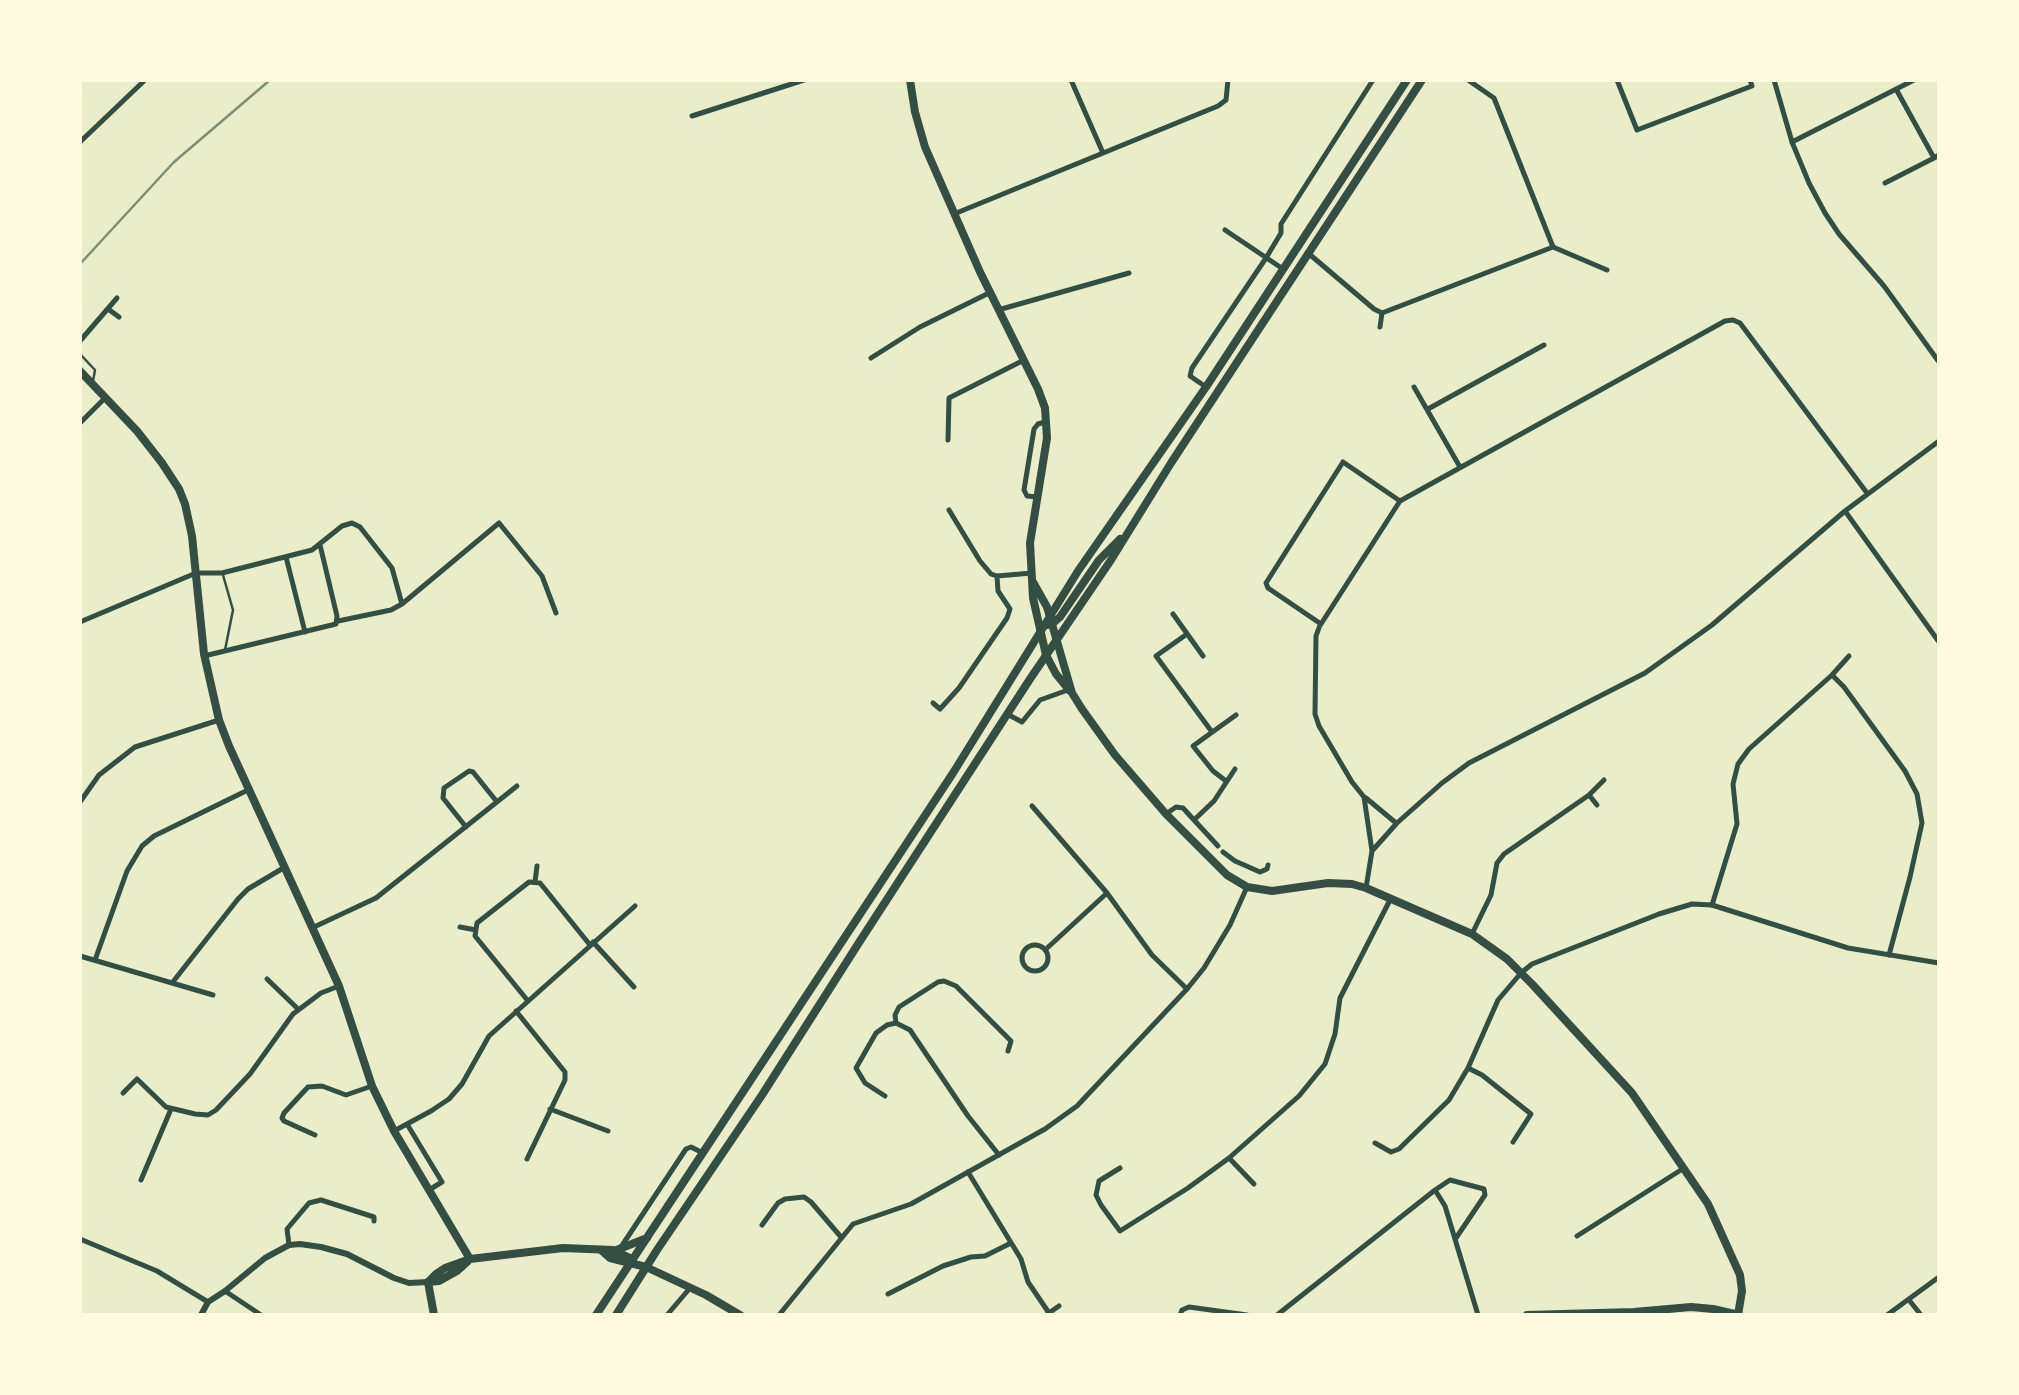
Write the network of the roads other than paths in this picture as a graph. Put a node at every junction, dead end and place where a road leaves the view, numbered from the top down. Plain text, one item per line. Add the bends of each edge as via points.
1 (145, 80) edge
2 (804, 80) edge
3 (910, 80) edge
4 (1072, 80) edge
5 (1228, 80) edge
6 (1373, 80) edge
7 (1407, 80) edge
8 (1422, 80) edge
9 (1468, 80) edge
10 (1617, 80) edge
11 (1750, 80) edge
12 (1774, 80) edge
13 (1914, 80) edge
14 (1904, 82) edge
15 (1896, 88) junction
16 (692, 116) dead end
17 (80, 142) edge
18 (1792, 142) junction
19 (1104, 154) junction
20 (1936, 156) edge
21 (1886, 183) dead end
22 (954, 214) junction
23 (1225, 230) dead end
24 (1553, 247) junction
25 (1308, 254) junction
26 (1266, 258) junction
27 (1283, 269) junction
28 (1607, 270) dead end
29 (1129, 273) dead end
30 (989, 293) junction
31 (117, 298) dead end
32 (108, 309) junction
33 (998, 310) junction
34 (1382, 313) junction
35 (118, 317) dead end
36 (1380, 327) dead end
37 (80, 341) edge
38 (1544, 345) dead end
39 (80, 354) edge
40 (871, 358) dead end
41 (1024, 360) junction
42 (1939, 362) edge
43 (80, 370) edge
44 (92, 382) junction
45 (1206, 387) junction
46 (1414, 388) dead end
47 (106, 397) junction
48 (1428, 410) junction
49 (1048, 421) junction
50 (80, 423) edge
51 (948, 440) dead end
52 (1939, 441) edge
53 (1460, 467) junction
54 (1867, 493) junction
55 (1038, 497) junction
56 (1400, 500) junction
57 (949, 510) dead end
58 (1845, 511) junction
59 (1123, 544) junction
60 (320, 545) junction
61 (286, 556) junction
62 (196, 573) junction
63 (222, 573) junction
64 (997, 576) junction
65 (1032, 578) junction
66 (402, 604) junction
67 (556, 613) dead end
68 (1173, 614) dead end
69 (1052, 618) junction
70 (338, 621) junction
71 (80, 622) edge
72 (1321, 624) junction
73 (1041, 628) junction
74 (305, 632) junction
75 (1187, 634) junction
76 (1057, 640) junction
77 (1939, 642) edge
78 (224, 652) junction
79 (1046, 655) junction
80 (204, 656) junction
81 (1203, 656) dead end
82 (1850, 656) dead end
83 (1832, 675) junction
84 (1071, 690) junction
85 (933, 704) dead end
86 (1008, 714) junction
87 (1236, 715) dead end
88 (219, 720) junction
89 (1212, 732) junction
90 (1235, 769) dead end
91 (1604, 780) dead end
92 (1226, 781) junction
93 (517, 786) dead end
94 (248, 790) junction
95 (1589, 795) junction
96 (1364, 796) junction
97 (80, 802) edge
98 (497, 802) junction
99 (1597, 805) dead end
100 (1032, 806) dead end
101 (1166, 814) junction
102 (1194, 820) junction
103 (1396, 824) junction
104 (466, 826) junction
105 (1372, 851) junction
106 (1235, 861) junction
107 (1268, 865) dead end
108 (537, 866) dead end
109 (285, 867) junction
110 (1228, 875) junction
111 (535, 882) junction
112 (1247, 886) junction
113 (1366, 888) junction
114 (1107, 893) junction
115 (1392, 898) junction
116 (1712, 905) junction
117 (634, 906) dead end
118 (314, 927) junction
119 (460, 927) dead end
120 (476, 930) junction
121 (1472, 934) junction
122 (592, 944) junction
123 (1045, 950) junction
124 (1889, 954) junction
125 (80, 956) edge
126 (95, 960) junction
127 (1939, 963) edge
128 (1521, 973) junction
129 (268, 979) dead end
130 (172, 983) junction
131 (339, 986) junction
132 (634, 987) dead end
133 (1188, 989) junction
134 (214, 995) dead end
135 (528, 1001) junction
136 (298, 1009) junction
137 (516, 1012) junction
138 (896, 1024) junction
139 (1008, 1051) dead end
140 (1468, 1068) junction
141 (372, 1086) junction
142 (123, 1093) dead end
143 (885, 1096) dead end
144 (171, 1109) junction
145 (550, 1109) junction
146 (408, 1124) junction
147 (394, 1131) junction
148 (608, 1131) dead end
149 (314, 1135) dead end
150 (1513, 1142) dead end
151 (1374, 1143) dead end
152 (699, 1150) junction
153 (999, 1155) junction
154 (1229, 1158) junction
155 (527, 1159) dead end
156 (1120, 1168) dead end
157 (1684, 1168) junction
158 (968, 1172) junction
159 (141, 1180) dead end
160 (1254, 1184) dead end
161 (429, 1190) junction
162 (1434, 1190) junction
163 (374, 1221) dead end
164 (762, 1225) dead end
165 (1577, 1236) dead end
166 (649, 1237) junction
167 (841, 1237) junction
168 (1456, 1238) junction
169 (80, 1239) edge
170 (1012, 1244) junction
171 (289, 1245) junction
172 (618, 1249) junction
173 (600, 1250) junction
174 (470, 1259) junction
175 (633, 1262) junction
176 (646, 1267) junction
177 (1939, 1276) edge
178 (428, 1282) junction
179 (690, 1288) junction
180 (225, 1291) junction
181 (888, 1294) dead end
182 (1910, 1300) junction
183 (208, 1302) junction
184 (1059, 1306) dead end
185 (1048, 1314) edge
186 (201, 1315) edge
187 (261, 1315) edge
188 (434, 1315) edge
189 (596, 1315) edge
190 (616, 1315) edge
191 (667, 1315) edge
192 (740, 1315) edge
193 (779, 1315) edge
194 (1180, 1315) edge
195 (1247, 1315) edge
196 (1276, 1315) edge
197 (1478, 1315) edge
198 (1527, 1315) edge
199 (1739, 1315) edge
200 (1887, 1315) edge
201 (1920, 1315) edge

1 - 17 street
2 - 16 street
3 - 22 main road via 925,147
4 - 19 street
5 - 19 street via 1224,102
6 - 26 street
7 - 27 main road
8 - 25 main road
9 - 24 street via 1494,98
10 - 11 street via 1637,130 1752,86
12 - 18 street
13 - 14 street
14 - 15 street
15 - 18 street
15 - 20 street
18 - 42 street via 1840,234
19 - 22 street
20 - 21 street
22 - 30 main road
23 - 26 street
24 - 28 street
24 - 34 street
25 - 34 street
25 - 59 main road
26 - 27 street
26 - 45 street via 1192,368 1190,376
27 - 45 main road
29 - 33 street
30 - 33 main road
30 - 40 street
31 - 32 street
32 - 35 street
32 - 37 street
33 - 41 main road
34 - 36 street
38 - 48 street
39 - 44 lane via 95,370
41 - 49 main road
41 - 51 street via 948,398
43 - 44 main road
44 - 47 main road
45 - 69 main road
46 - 48 street
47 - 50 street
47 - 62 main road via 179,489
48 - 53 street
49 - 55 main road
49 - 55 street via 1034,429 1024,490
52 - 54 street
53 - 54 street via 1733,320
53 - 56 street
54 - 58 street
55 - 65 main road
56 - 72 street
56 - 72 street via 1343,462 1334,475 1266,583
57 - 64 street
58 - 77 street
58 - 103 street via 1645,674 1469,763
59 - 69 main road via 1098,560 1060,618
59 - 76 main road
60 - 61 street
60 - 66 street via 342,526 360,527 392,568
60 - 70 street
61 - 63 street
61 - 74 street
62 - 63 street
62 - 71 street
62 - 80 main road
63 - 78 lane via 233,610
64 - 65 street
64 - 85 street via 1010,609 1007,618 940,709
65 - 69 main road
65 - 73 main road
66 - 67 street via 498,524 542,576
66 - 70 street
68 - 75 street
69 - 73 main road
69 - 76 main road
70 - 74 street
72 - 96 street via 1318,726
73 - 79 main road
73 - 152 main road via 952,773
74 - 78 street
75 - 81 street
75 - 89 street via 1156,656
76 - 79 main road
76 - 84 main road
78 - 80 street
79 - 84 main road
79 - 86 main road
80 - 88 main road
82 - 83 street
83 - 116 street via 1738,764 1737,824
83 - 124 street via 1918,794 1922,823
84 - 86 street via 1040,700 1022,722
84 - 101 main road
86 - 176 main road
87 - 89 street
88 - 94 main road
88 - 97 street via 136,748 100,775
89 - 92 street via 1193,746
90 - 92 street
91 - 95 street
92 - 102 street
93 - 98 street
94 - 109 main road
94 - 126 street via 142,846
95 - 99 street
95 - 121 street via 1497,862 1491,895
96 - 103 street
96 - 105 street
98 - 104 street
98 - 104 street via 473,772 444,788 443,798
100 - 114 street
101 - 102 street via 1183,808
101 - 110 main road
102 - 106 street
103 - 105 street
104 - 118 street via 376,898
105 - 113 street
106 - 107 street via 1260,872
106 - 110 street
108 - 111 street
109 - 118 main road
109 - 130 street via 238,899
110 - 112 main road
111 - 120 street
111 - 122 street
112 - 113 main road via 1279,892 1328,883
112 - 133 street
113 - 115 main road
114 - 123 street
114 - 133 street via 1152,956
115 - 121 main road
115 - 154 street via 1340,998 1325,1064 1300,1096
116 - 124 street via 1833,944
116 - 128 street via 1660,914
117 - 122 street
118 - 131 main road
119 - 120 street
120 - 135 street
121 - 128 main road
122 - 132 street
122 - 135 street
123 - 123 street via 1044,968 1025,966 1029,947
124 - 127 street
125 - 126 street
126 - 130 street
128 - 140 street via 1498,1000
128 - 157 main road via 1632,1093
129 - 136 street
130 - 134 street
131 - 136 street
131 - 141 main road
133 - 153 street via 1078,1106
135 - 137 street
136 - 144 street via 216,1110
137 - 145 street via 565,1072
137 - 146 street via 489,1036 448,1099
138 - 139 street via 899,1007 944,981 1011,1041
138 - 143 street via 876,1033 856,1068
138 - 153 street via 910,1030
140 - 150 street via 1531,1114
140 - 151 street via 1449,1100 1399,1149
141 - 147 main road
141 - 149 street via 346,1095 308,1087 282,1118
142 - 144 street via 136,1078
144 - 159 street
145 - 148 street
145 - 155 street
146 - 147 street
146 - 161 street via 442,1182
147 - 161 main road
152 - 166 main road
152 - 172 street via 686,1149
153 - 158 street
154 - 156 street via 1120,1231 1096,1195 1099,1181
154 - 160 street
157 - 165 street
157 - 199 main road via 1740,1275
158 - 167 street via 911,1204 857,1222
158 - 170 street
161 - 174 main road
162 - 168 street
162 - 168 street via 1450,1180 1484,1189
162 - 196 street
163 - 171 street via 320,1200 308,1203 287,1228
164 - 167 street via 785,1199 804,1197
166 - 172 main road
166 - 175 main road
167 - 193 street
168 - 197 street
169 - 183 street via 157,1271
170 - 181 street via 943,1266
170 - 185 street
171 - 178 main road via 321,1247 409,1283
171 - 180 main road
172 - 173 main road
172 - 175 main road
173 - 174 main road
173 - 175 main road
174 - 178 main road
175 - 176 main road
175 - 189 main road
176 - 179 main road
176 - 190 main road
177 - 182 street
178 - 188 main road
179 - 191 street
179 - 192 main road
180 - 183 main road
180 - 187 street
182 - 200 street
182 - 201 street
183 - 186 main road
184 - 185 street
194 - 195 street via 1189,1307
198 - 199 main road via 1691,1308

